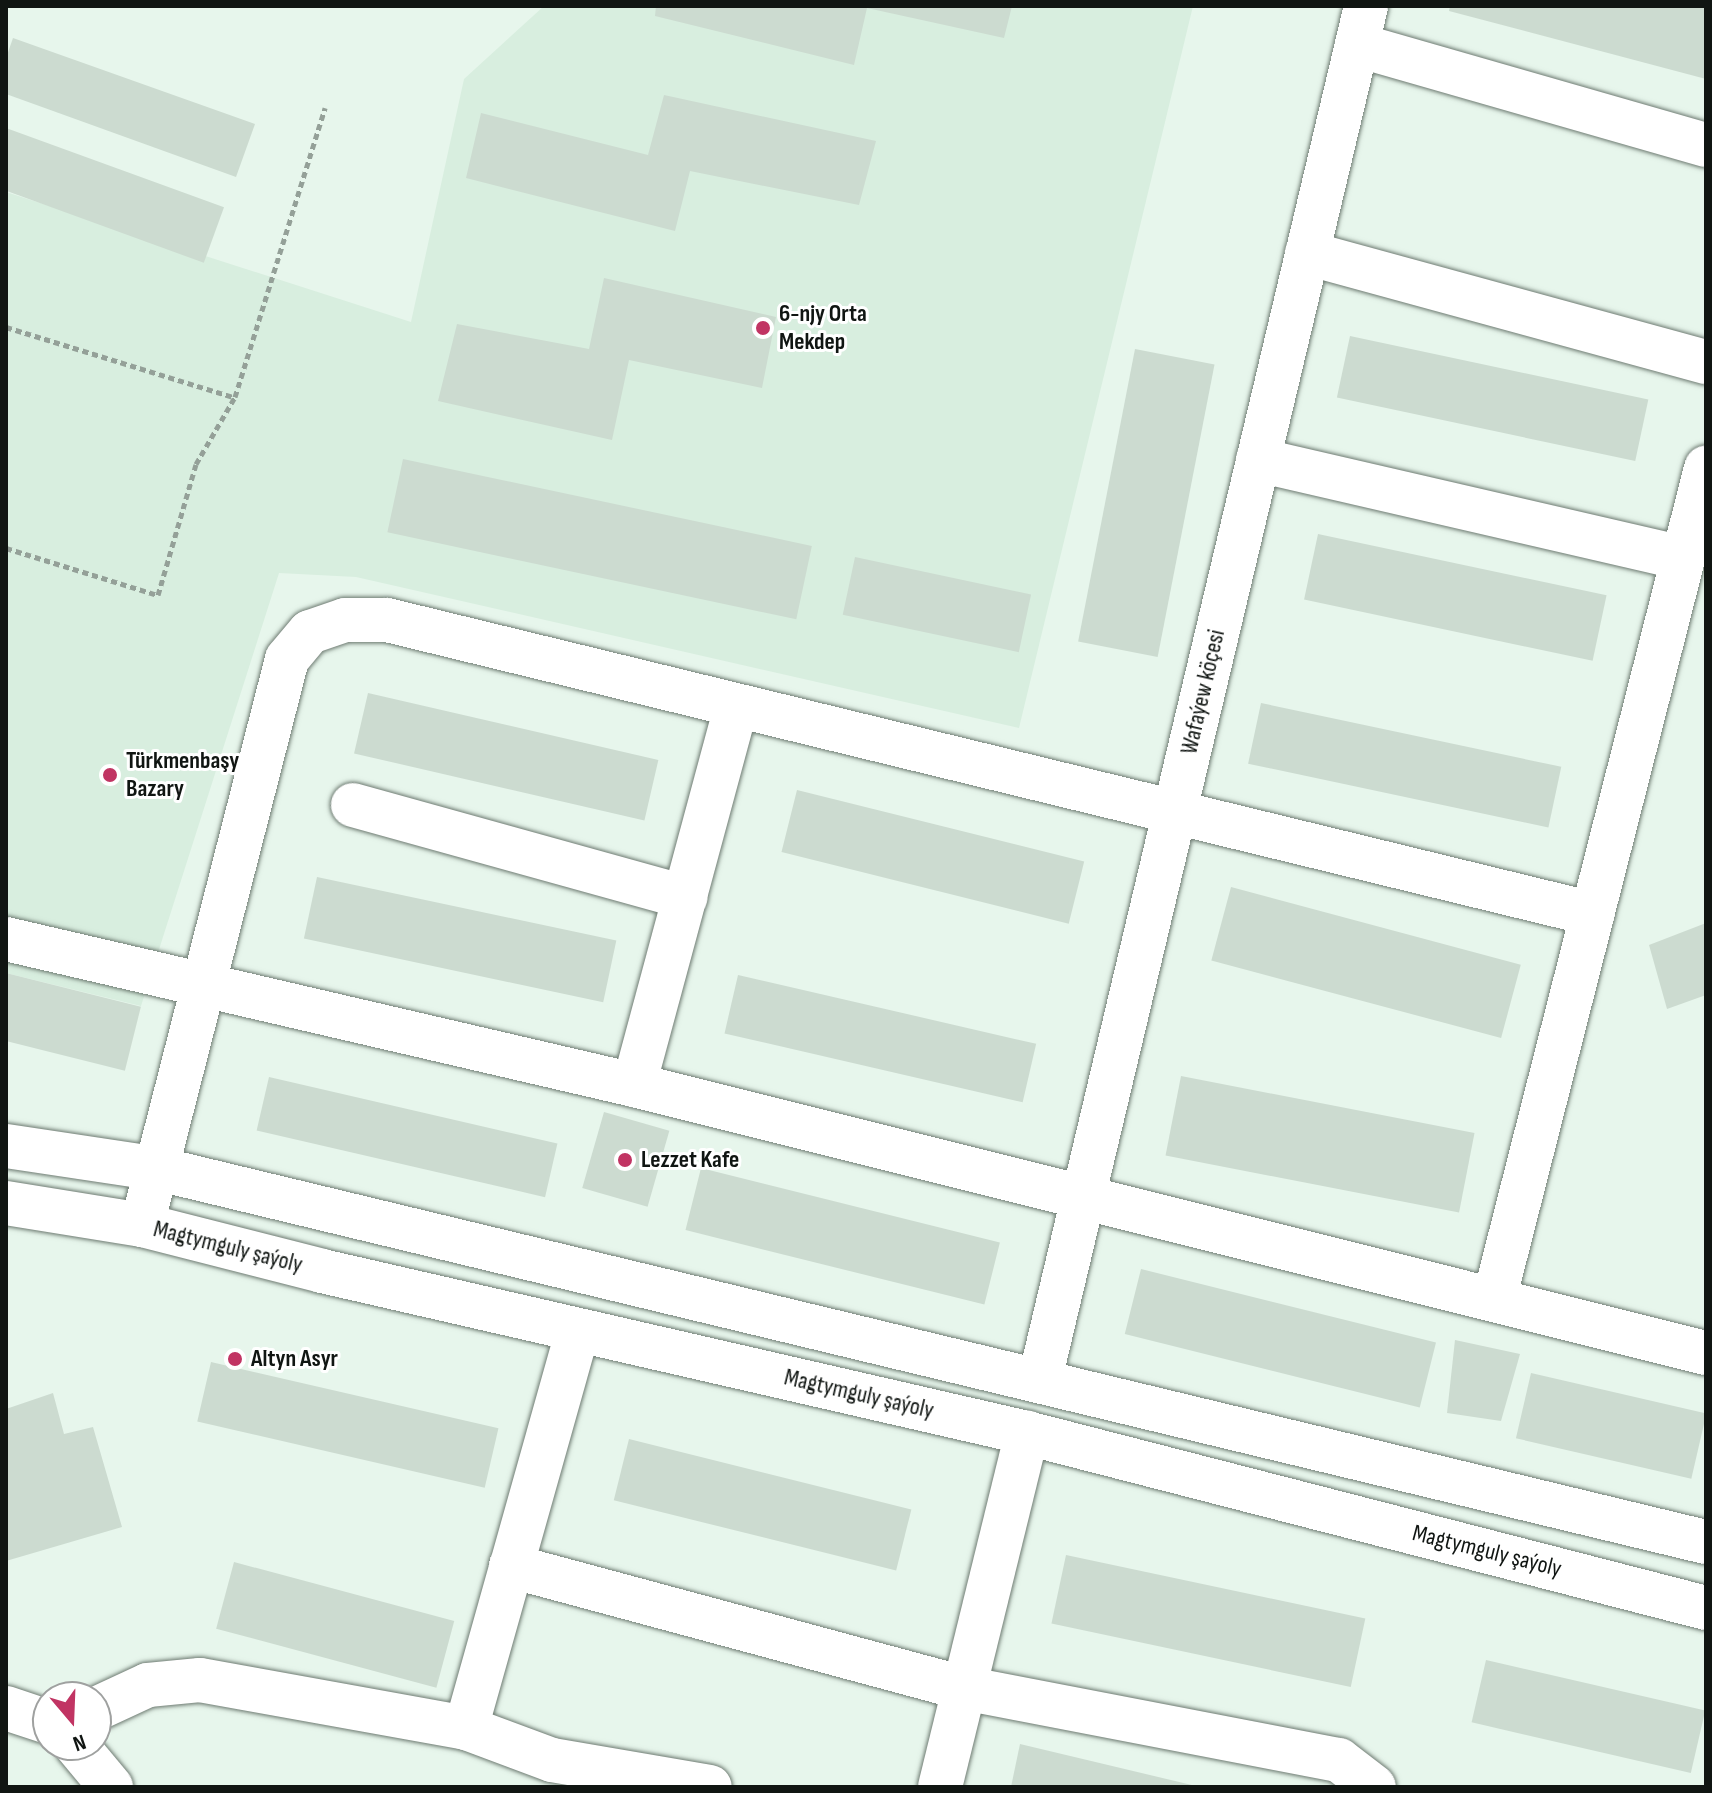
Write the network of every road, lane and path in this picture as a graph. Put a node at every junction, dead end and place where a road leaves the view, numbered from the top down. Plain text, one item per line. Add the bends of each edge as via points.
1 (1361, 26) edge
2 (325, 108) dead end
3 (1706, 145) edge
4 (1307, 253) junction
5 (6, 327) edge
6 (1706, 362) edge
7 (235, 397) junction
8 (1258, 460) junction
9 (1706, 468) edge
10 (6, 548) edge
11 (1683, 558) junction
12 (736, 706) junction
13 (353, 805) dead end
14 (1175, 813) junction
15 (685, 897) junction
16 (1593, 914) junction
17 (6, 939) edge
18 (203, 982) junction
19 (634, 1085) junction
20 (6, 1146) edge
21 (159, 1169) junction
22 (1083, 1197) junction
23 (6, 1203) edge
24 (142, 1225) junction
25 (1494, 1300) junction
26 (578, 1330) junction
27 (1706, 1353) edge
28 (1040, 1379) junction
29 (1027, 1433) junction
30 (1706, 1542) edge
31 (511, 1566) junction
32 (1702, 1610) edge
33 (964, 1688) junction
34 (112, 1702) edge
35 (6, 1708) edge
36 (32, 1717) edge
37 (466, 1728) junction
38 (89, 1761) edge
39 (111, 1787) edge
40 (710, 1787) edge
41 (940, 1787) edge
42 (1374, 1787) edge

1 - 3 street
1 - 4 street, Wafaýew köçesi
2 - 7 path
4 - 6 street
4 - 8 street, Wafaýew köçesi
5 - 7 path
7 - 10 path via 196,464 158,595
8 - 11 street
8 - 14 street, Wafaýew köçesi
9 - 11 street
11 - 16 street
12 - 14 street
12 - 15 street
12 - 18 street via 387,620 345,620 310,632 287,659
13 - 15 street
14 - 16 street
14 - 22 street, Wafaýew köçesi
15 - 19 street
16 - 25 street
17 - 18 street
18 - 19 street
18 - 21 street
19 - 22 street
20 - 21 street
21 - 24 street
21 - 28 street
22 - 25 street
22 - 28 street, Wafaýew köçesi
23 - 24 street, Magtymguly şaýoly
24 - 26 street, Magtymguly şaýoly
25 - 27 street
26 - 29 street, Magtymguly şaýoly
26 - 31 street
28 - 30 street
29 - 32 street, Magtymguly şaýoly
29 - 33 street
31 - 33 street
31 - 37 street
33 - 41 street
33 - 42 street via 1339,1760
34 - 37 street via 148,1685 200,1680
35 - 36 street
37 - 40 street via 552,1760
38 - 39 street

